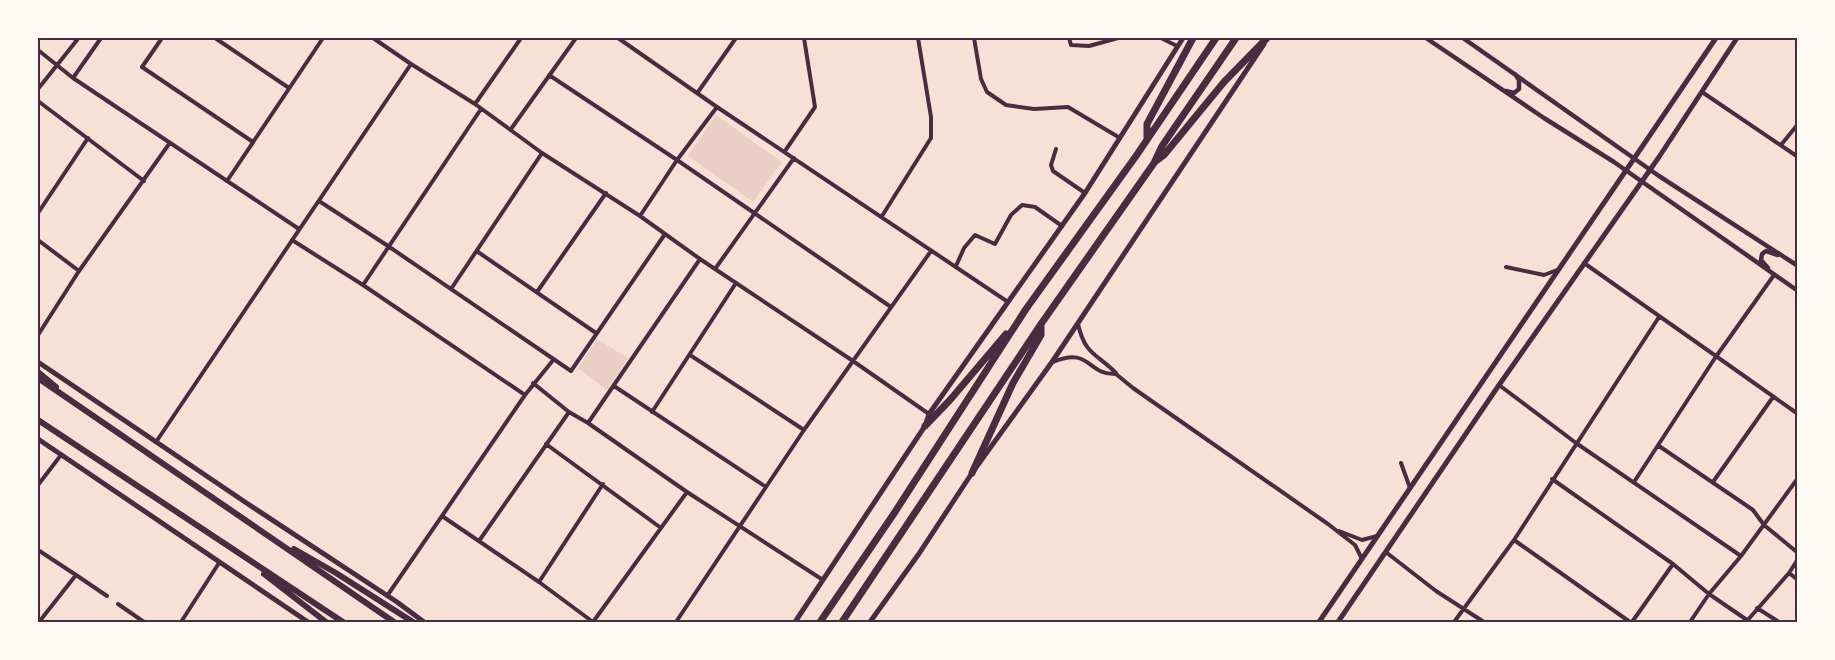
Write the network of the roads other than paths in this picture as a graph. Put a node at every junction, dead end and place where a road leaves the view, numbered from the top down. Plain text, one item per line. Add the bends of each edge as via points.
1 (101, 38) edge
2 (162, 38) edge
3 (214, 38) edge
4 (323, 38) edge
5 (373, 38) edge
6 (521, 38) edge
7 (576, 38) edge
8 (618, 38) edge
9 (736, 38) edge
10 (804, 38) edge
11 (918, 38) edge
12 (974, 38) edge
13 (1069, 38) edge
14 (1118, 38) edge
15 (1161, 38) edge
16 (1183, 38) edge
17 (1193, 38) edge
18 (1216, 38) edge
19 (1236, 38) edge
20 (1268, 38) edge
21 (1426, 38) edge
22 (1463, 38) edge
23 (1716, 38) edge
24 (1737, 38) edge
25 (76, 39) edge
26 (1177, 46) junction
27 (38, 50) edge
28 (411, 64) junction
29 (57, 65) junction
30 (1507, 67) junction
31 (549, 75) junction
32 (73, 78) junction
33 (1498, 87) junction
34 (289, 88) junction
35 (38, 89) edge
36 (1701, 91) junction
37 (698, 92) junction
38 (38, 101) edge
39 (475, 104) junction
40 (717, 107) junction
41 (481, 109) junction
42 (1797, 124) edge
43 (511, 129) junction
44 (88, 138) junction
45 (1120, 139) junction
46 (1147, 139) junction
47 (253, 142) junction
48 (170, 144) junction
49 (1781, 145) junction
50 (1056, 149) dead end
51 (785, 151) junction
52 (542, 153) junction
53 (1797, 157) edge
54 (794, 158) junction
55 (1634, 159) junction
56 (677, 160) junction
57 (1154, 163) junction
58 (1626, 170) junction
59 (1650, 170) junction
60 (144, 181) junction
61 (227, 181) junction
62 (1641, 182) junction
63 (606, 193) junction
64 (1085, 193) junction
65 (319, 201) junction
66 (38, 213) edge
67 (755, 213) junction
68 (640, 216) junction
69 (882, 216) junction
70 (1062, 226) junction
71 (299, 229) junction
72 (665, 234) junction
73 (38, 240) edge
74 (292, 240) junction
75 (388, 246) junction
76 (931, 251) junction
77 (478, 252) junction
78 (1782, 256) junction
79 (700, 259) junction
80 (1584, 263) junction
81 (956, 266) junction
82 (1797, 266) edge
83 (1506, 267) dead end
84 (715, 269) junction
85 (1558, 270) junction
86 (79, 271) junction
87 (1774, 275) junction
88 (736, 284) junction
89 (363, 285) junction
90 (452, 290) junction
91 (1797, 291) edge
92 (537, 292) junction
93 (1008, 302) junction
94 (891, 307) junction
95 (1022, 316) junction
96 (1659, 317) junction
97 (1078, 323) junction
98 (1041, 324) junction
99 (596, 333) junction
100 (38, 335) edge
101 (690, 355) junction
102 (1715, 358) junction
103 (554, 359) junction
104 (853, 361) junction
105 (38, 362) edge
106 (1052, 362) junction
107 (38, 372) edge
108 (1116, 374) junction
109 (38, 378) edge
110 (533, 383) junction
111 (1499, 385) junction
112 (614, 386) junction
113 (525, 395) junction
114 (1773, 397) junction
115 (79, 407) junction
116 (569, 412) junction
117 (652, 412) junction
118 (929, 414) junction
119 (1797, 414) edge
120 (38, 422) edge
121 (588, 423) junction
122 (925, 426) junction
123 (804, 430) junction
124 (38, 439) edge
125 (156, 442) junction
126 (1576, 443) junction
127 (546, 444) junction
128 (1659, 446) junction
129 (61, 455) junction
130 (1401, 463) dead end
131 (972, 473) junction
132 (1797, 478) edge
133 (1552, 479) junction
134 (1634, 482) junction
135 (1713, 482) junction
136 (603, 484) junction
137 (38, 485) edge
138 (766, 487) junction
139 (1410, 488) junction
140 (687, 492) junction
141 (442, 516) junction
142 (1328, 524) junction
143 (1764, 525) junction
144 (740, 527) junction
145 (661, 528) junction
146 (260, 530) junction
147 (1378, 536) junction
148 (1514, 540) junction
149 (479, 541) junction
150 (38, 550) edge
151 (1387, 553) junction
152 (1797, 553) edge
153 (243, 556) junction
154 (1741, 556) junction
155 (1362, 559) junction
156 (1797, 559) edge
157 (219, 563) junction
158 (1673, 564) junction
159 (1789, 573) junction
160 (76, 575) junction
161 (823, 580) junction
162 (1797, 580) edge
163 (539, 582) junction
164 (1709, 594) junction
165 (107, 596) dead end
166 (387, 596) junction
167 (117, 604) dead end
168 (1757, 608) junction
169 (1463, 609) junction
170 (39, 622) edge
171 (144, 622) edge
172 (181, 622) edge
173 (308, 622) edge
174 (326, 622) edge
175 (343, 622) edge
176 (394, 622) edge
177 (413, 622) edge
178 (424, 622) edge
179 (593, 622) edge
180 (676, 622) edge
181 (795, 622) edge
182 (820, 622) edge
183 (843, 622) edge
184 (870, 622) edge
185 (1319, 622) edge
186 (1338, 622) edge
187 (1454, 622) edge
188 (1484, 622) edge
189 (1631, 622) edge
190 (1690, 622) edge
191 (1746, 622) edge
192 (1779, 622) edge

1 - 32 street
2 - 47 street via 142,67
3 - 34 street
4 - 34 street
5 - 28 street
6 - 39 street
7 - 31 street
8 - 37 street
9 - 37 street
10 - 51 street via 815,107
11 - 69 street via 932,138
12 - 45 street via 987,92 1006,105 1034,109 1068,107
13 - 14 street via 1071,45 1089,46
15 - 26 street
16 - 26 main road
17 - 46 highway via 1147,124
18 - 46 highway
19 - 57 highway
20 - 57 highway via 1242,62
20 - 97 main road
21 - 33 street
22 - 30 street
23 - 55 main road
24 - 36 main road
25 - 29 street
26 - 45 main road
27 - 29 street
28 - 39 street
28 - 65 street
29 - 32 street
29 - 35 street
30 - 33 street via 1519,80 1520,89 1514,93
30 - 55 street
31 - 43 street
31 - 56 street
32 - 48 street
33 - 58 street
34 - 47 street
36 - 49 street
36 - 59 main road
37 - 40 street
38 - 44 street
39 - 41 street
40 - 51 street
40 - 56 street
41 - 43 street
41 - 75 street
42 - 49 street
43 - 52 street
44 - 60 street
44 - 66 street
45 - 64 main road
46 - 95 highway
47 - 61 street
48 - 60 street
48 - 61 street
49 - 53 street
50 - 64 street via 1053,171
51 - 54 street
52 - 63 street
52 - 77 street
54 - 67 street
54 - 69 street
55 - 58 main road
55 - 59 street
56 - 67 street
56 - 68 street
57 - 98 highway
58 - 62 street
58 - 85 main road
59 - 62 main road
59 - 78 street
60 - 86 street
61 - 71 street
62 - 80 main road
62 - 87 street
63 - 68 street
63 - 92 street
64 - 70 main road
65 - 71 street
65 - 75 street
67 - 84 street
67 - 94 street
68 - 72 street
69 - 76 street
70 - 81 street via 1035,207 1022,205 995,244 975,235
70 - 93 main road
71 - 74 street
72 - 79 street
72 - 99 street
73 - 86 street
74 - 89 street
74 - 125 street
75 - 89 street
75 - 90 street
76 - 81 street
76 - 94 street
77 - 90 street
77 - 92 street
78 - 82 street
78 - 87 street via 1766,251 1762,254 1761,260
79 - 84 street
79 - 112 street
80 - 96 street
80 - 111 main road
81 - 93 street
83 - 85 street via 1545,275
84 - 88 street
85 - 139 main road
86 - 100 street
87 - 91 street
87 - 102 street
88 - 101 street
88 - 104 street
89 - 113 street
90 - 103 street
92 - 99 street
93 - 118 main road
94 - 104 street
95 - 122 highway
95 - 182 highway
96 - 102 street
96 - 126 street
97 - 106 main road
97 - 108 street via 1082,340 1091,353
98 - 131 highway via 1041,335 1012,383
98 - 183 highway
99 - 103 street via 571,371
101 - 117 street
101 - 123 street
102 - 114 street
102 - 128 street
103 - 110 street
104 - 118 street
104 - 123 street
105 - 125 main road
106 - 108 street via 1074,355 1104,374
106 - 131 main road
107 - 115 highway
108 - 142 street
109 - 115 highway
110 - 113 street
110 - 116 street
111 - 126 street
111 - 151 main road
112 - 117 street
112 - 121 street
113 - 141 street
114 - 119 street
114 - 135 street
115 - 146 highway
116 - 121 street
116 - 127 street
117 - 138 street
118 - 122 main road
120 - 153 highway
121 - 140 street
122 - 161 main road
123 - 138 street
124 - 129 main road
125 - 166 main road
126 - 133 street
126 - 134 street
127 - 136 street
127 - 149 street
128 - 134 street
128 - 135 street
129 - 137 street
129 - 157 main road
130 - 139 street
131 - 184 main road
132 - 143 street
133 - 148 street
133 - 158 street
134 - 154 street
135 - 143 street via 1753,510
136 - 145 street
136 - 163 street
138 - 144 street
139 - 147 main road
140 - 144 street
140 - 145 street
141 - 149 street
141 - 166 street
142 - 147 street via 1362,540
142 - 155 street via 1355,545
143 - 152 street
143 - 154 street
144 - 161 street
144 - 180 street
145 - 179 street
146 - 176 highway
146 - 177 highway
147 - 155 main road
148 - 169 street
148 - 189 street
149 - 163 street
150 - 160 street
151 - 169 street
151 - 186 main road
153 - 174 highway
153 - 175 highway
154 - 164 street
155 - 185 main road
156 - 159 street
157 - 172 street
157 - 173 main road
158 - 164 street
158 - 189 street
159 - 162 street
159 - 168 street
160 - 165 street
160 - 170 street
161 - 181 main road
163 - 179 street
164 - 190 street
164 - 191 street
166 - 178 main road
167 - 171 street
168 - 191 street
168 - 192 street
169 - 187 street
169 - 188 street

